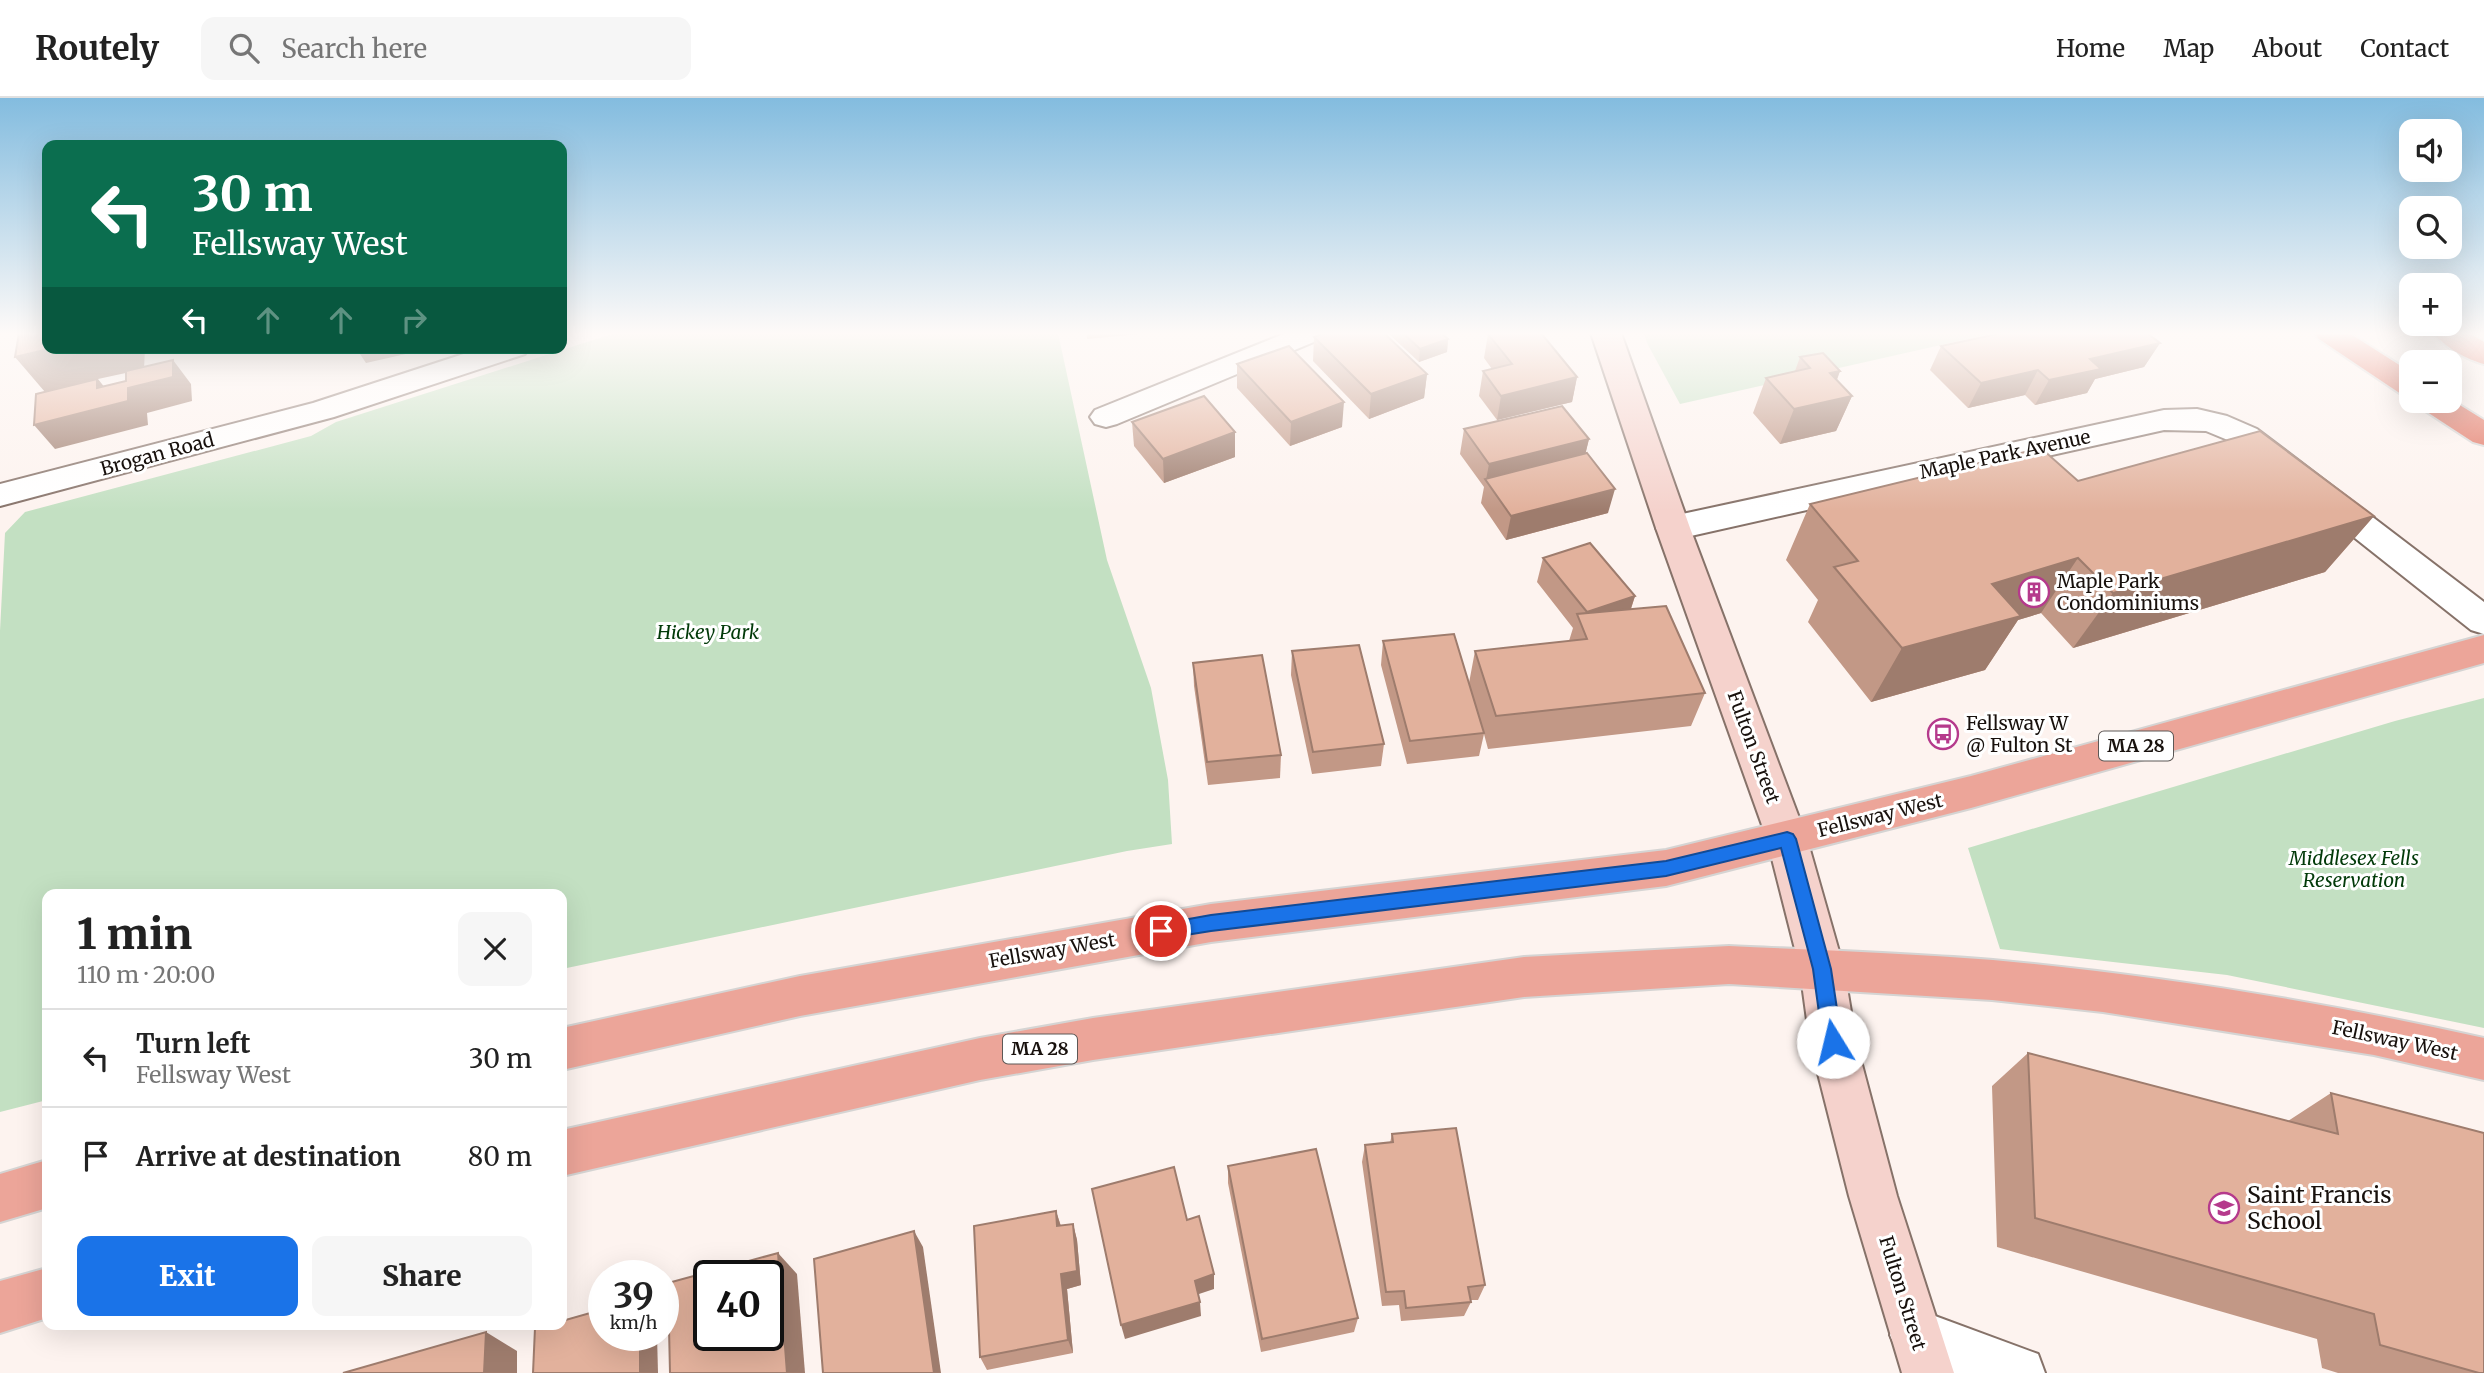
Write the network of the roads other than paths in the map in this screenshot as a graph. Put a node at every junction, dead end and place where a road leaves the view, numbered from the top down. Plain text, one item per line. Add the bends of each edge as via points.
1 (377, 392) edge
2 (1166, 392) edge
3 (1626, 392) edge
4 (2450, 413) edge
5 (1106, 417) dead end
6 (2484, 435) edge
7 (0, 495) edge
8 (1673, 528) junction
9 (2484, 621) edge
10 (2484, 649) edge
11 (1787, 839) junction
12 (1822, 969) junction
13 (567, 1048) edge
14 (2484, 1059) edge
15 (567, 1152) edge
16 (42, 1185) edge
17 (0, 1198) edge
18 (42, 1294) edge
19 (0, 1307) edge
20 (1922, 1354) edge
21 (2019, 1373) edge

1 - 7 street, Brogan Road
2 - 5 street
3 - 8 street, Fulton Street
4 - 6 highway
8 - 9 street, Maple Park Avenue via 2190,417 2221,423 2246,436
8 - 11 street, Fulton Street
10 - 11 main road, Fellsway West / MA 28
11 - 12 street, Fulton Street
11 - 13 main road, Fellsway West / MA 28 via 1666,868 1211,923 1010,957 800,996
12 - 14 main road, Fellsway West / MA 28 via 1992,979 2116,994 2374,1034
12 - 15 main road, Fellsway West / MA 28 via 1730,965 1537,976 1377,997 980,1059
12 - 20 street, Fulton Street via 1843,1081
16 - 17 main road
18 - 19 main road
20 - 21 street

